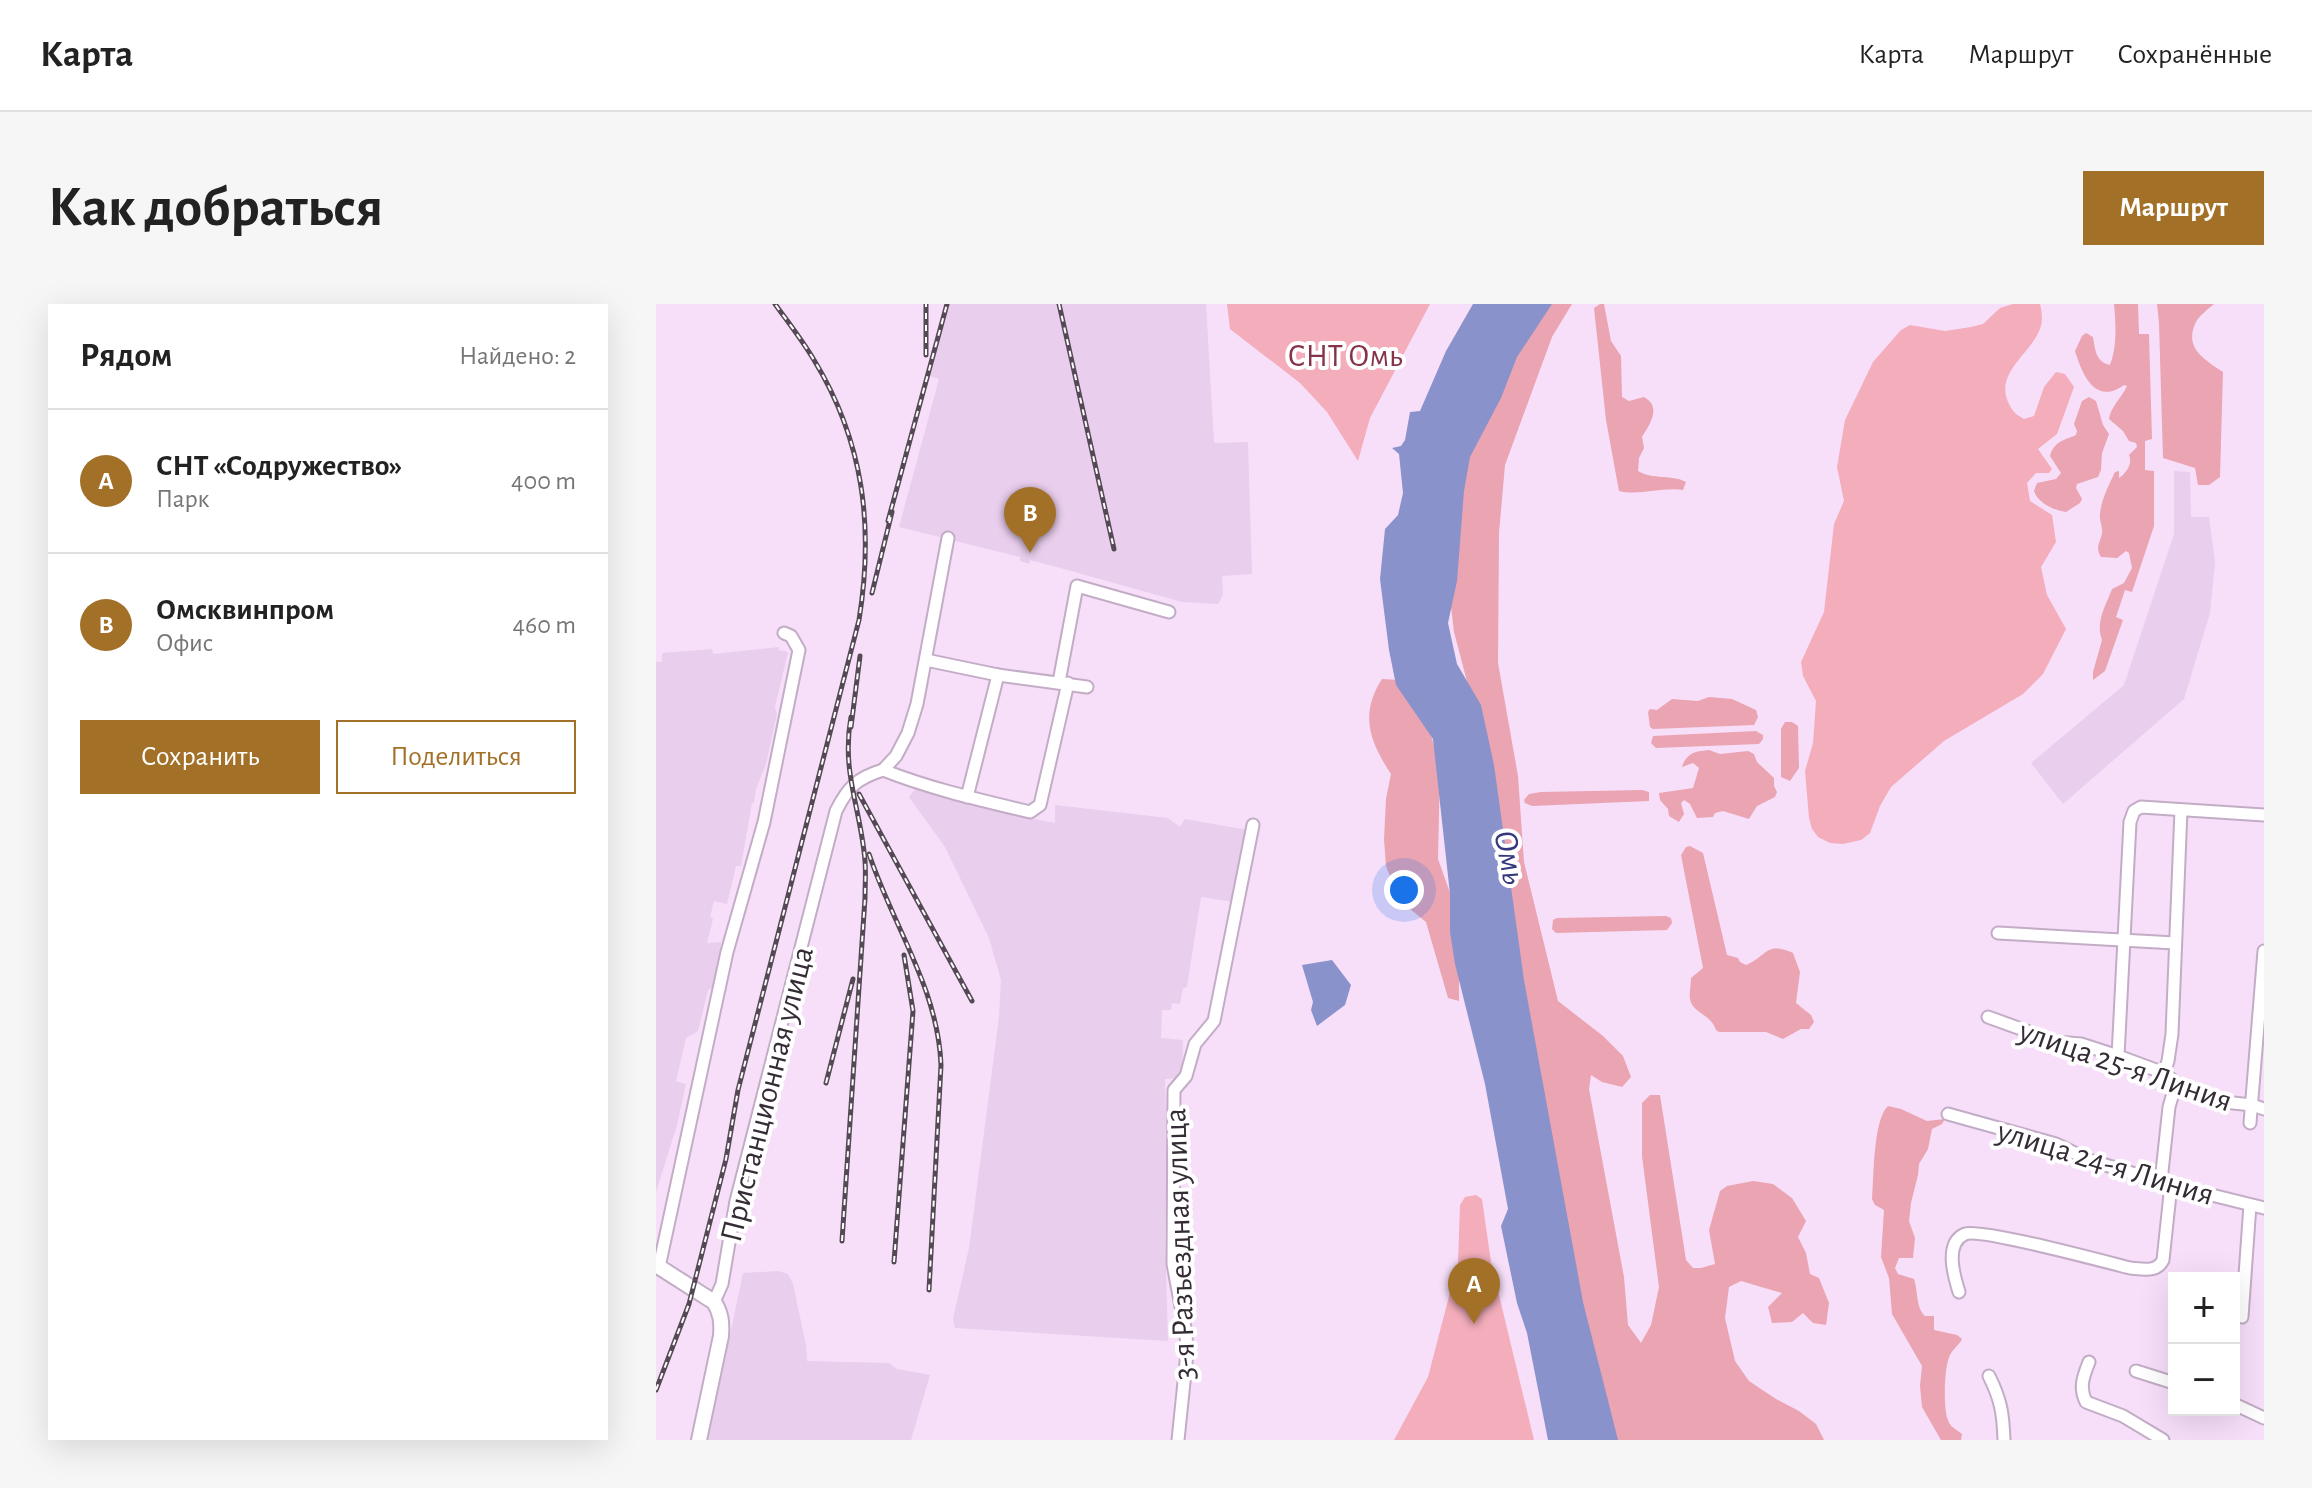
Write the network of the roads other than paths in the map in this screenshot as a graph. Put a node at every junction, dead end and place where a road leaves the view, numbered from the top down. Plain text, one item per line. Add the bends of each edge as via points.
1 (948, 538) dead end
2 (1169, 612) dead end
3 (784, 633) dead end
4 (926, 660) junction
5 (998, 675) junction
6 (1064, 683) junction
7 (1087, 687) dead end
8 (883, 770) junction
9 (967, 797) junction
10 (2181, 810) junction
11 (2264, 815) edge
12 (1253, 825) dead end
13 (1998, 933) dead end
14 (2124, 940) junction
15 (2175, 943) junction
16 (2264, 951) edge
17 (1988, 1017) dead end
18 (2118, 1056) junction
19 (2164, 1073) junction
20 (2176, 1083) junction
21 (2252, 1105) junction
22 (2264, 1109) edge
23 (1948, 1114) dead end
24 (2250, 1123) dead end
25 (2166, 1183) junction
26 (2250, 1205) junction
27 (2264, 1208) edge
28 (658, 1266) edge
29 (1959, 1292) dead end
30 (714, 1302) junction
31 (2242, 1317) dead end
32 (2089, 1362) dead end
33 (2136, 1371) dead end
34 (1989, 1376) dead end
35 (2168, 1381) edge
36 (2240, 1407) edge
37 (2264, 1418) edge
38 (699, 1440) edge
39 (1178, 1440) edge
40 (2004, 1440) edge
41 (2163, 1440) edge

1 - 4 street
2 - 6 street via 1077,586
3 - 28 street via 799,650 785,727 727,952
4 - 5 street
4 - 8 street via 908,733
5 - 6 street
5 - 9 street
6 - 7 street
6 - 9 street via 1040,805 1030,812
8 - 9 street
8 - 30 street, Пристанционная улица via 851,786 836,811
10 - 11 street
10 - 14 street via 2134,811
10 - 15 street
12 - 39 street, 3-я Разъездная улица via 1214,1021 1195,1044 1186,1076 1174,1090 1173,1264 1187,1353
13 - 14 street
14 - 15 street
14 - 18 street
15 - 19 street via 2172,1034
16 - 21 street
17 - 18 street, улица 25-я Линия via 2057,1042
18 - 19 street, улица 25-я Линия
19 - 20 street, улица 25-я Линия
20 - 21 street, улица 25-я Линия via 2224,1102
20 - 25 street via 2169,1107
21 - 22 street, улица 25-я Линия
21 - 24 street
23 - 25 street, улица 24-я Линия
25 - 26 street, улица 24-я Линия
25 - 29 street via 2161,1264 2150,1270 1973,1233 1957,1240 1953,1251
26 - 27 street, улица 24-я Линия
26 - 31 street
28 - 30 main road
30 - 38 main road, Пристанционная улица via 721,1336
32 - 41 street via 2081,1380 2086,1402
33 - 35 street
34 - 40 street via 2000,1397
36 - 37 street

